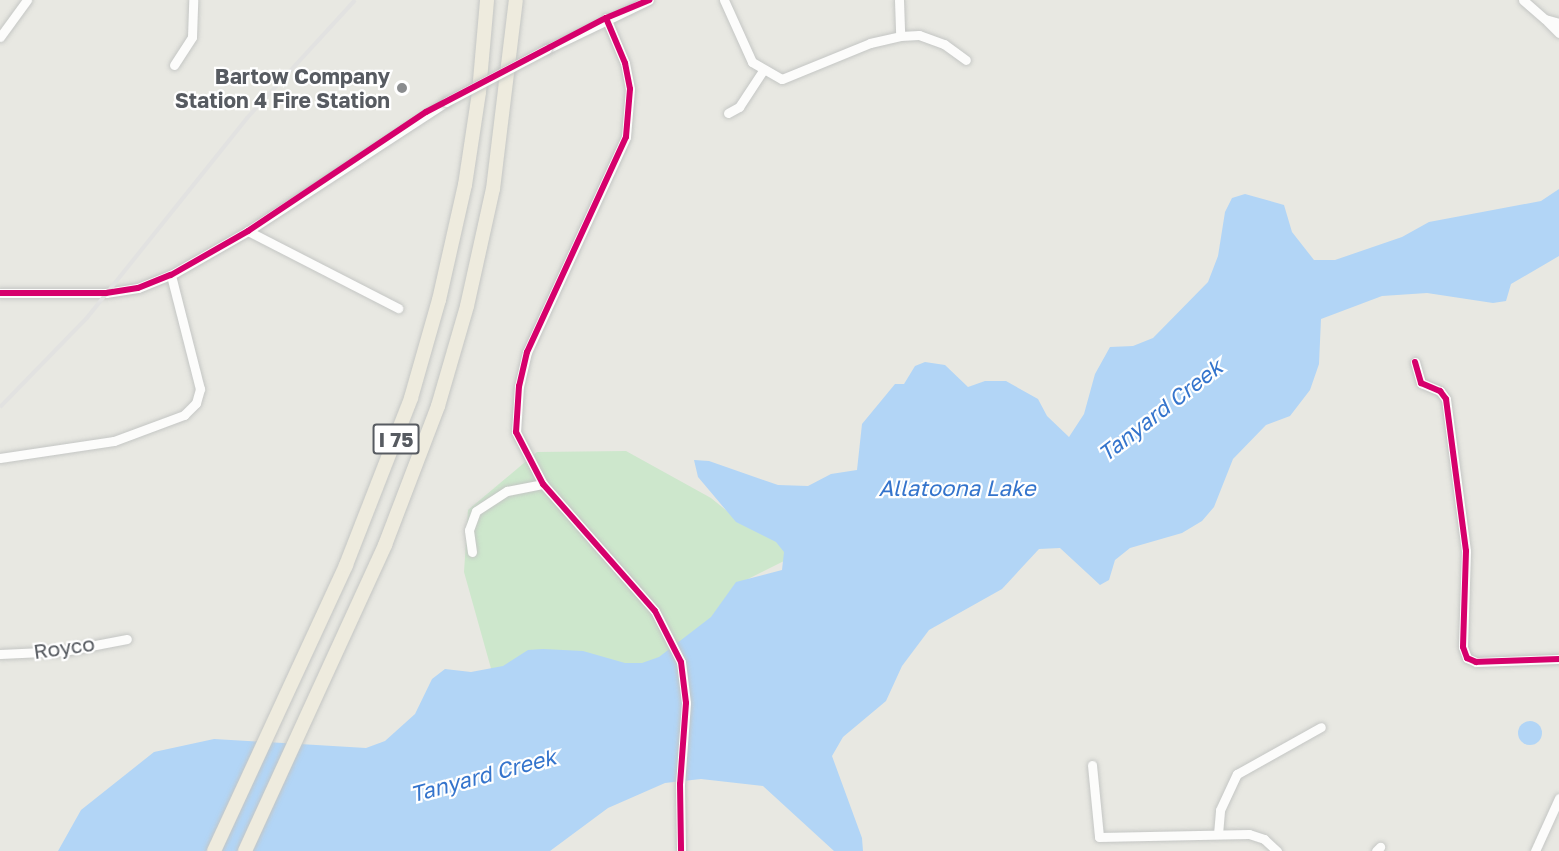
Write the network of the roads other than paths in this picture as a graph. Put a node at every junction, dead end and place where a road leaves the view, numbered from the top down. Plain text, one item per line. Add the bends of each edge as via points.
1 (27, 0) edge
2 (193, 0) edge
3 (487, 0) edge
4 (516, 0) edge
5 (649, 0) edge
6 (724, 0) edge
7 (899, 0) edge
8 (1523, 0) edge
9 (0, 18) edge
10 (606, 18) junction
11 (1545, 19) junction
12 (1559, 22) edge
13 (9, 24) junction
14 (1559, 33) edge
15 (900, 36) junction
16 (0, 37) edge
17 (966, 60) dead end
18 (174, 65) dead end
19 (764, 69) junction
20 (728, 113) dead end
21 (248, 231) junction
22 (171, 275) junction
23 (0, 293) edge
24 (398, 308) dead end
25 (1415, 362) dead end
26 (0, 458) edge
27 (543, 484) junction
28 (472, 552) dead end
29 (127, 639) dead end
30 (0, 654) edge
31 (1559, 659) edge
32 (1321, 727) dead end
33 (1092, 765) dead end
34 (1559, 798) edge
35 (1218, 834) junction
36 (214, 851) edge
37 (245, 851) edge
38 (681, 851) edge
39 (1277, 851) edge
40 (1535, 851) edge

1 - 13 street
2 - 18 street via 192,37
3 - 36 highway, I 75 via 465,185 439,300 411,398 346,565
4 - 37 highway, I 75 via 493,189 469,297 438,406 385,545
5 - 10 street
6 - 19 street via 742,46 752,63
7 - 15 street
8 - 11 street
9 - 13 street
10 - 21 street, bridge via 446,102
10 - 27 street via 625,63 631,112 626,137 527,352 519,386 516,432
11 - 12 street
11 - 14 street
13 - 16 street
15 - 17 street via 919,35 944,44
15 - 19 street via 870,43 797,76 782,79
19 - 20 street via 739,107
21 - 22 street
21 - 24 street
22 - 23 street via 138,288 106,292
22 - 26 street via 200,389 196,403 184,415 114,441
25 - 31 street via 1421,383 1440,391 1446,399 1466,552 1463,647 1467,658 1476,662
27 - 28 street via 507,491 476,511 469,530
27 - 38 street via 655,611 681,662 686,703 680,784
29 - 30 street, Royco via 63,651
32 - 35 street via 1237,774 1220,810
33 - 35 street via 1100,837
34 - 40 street
35 - 39 street via 1258,836

